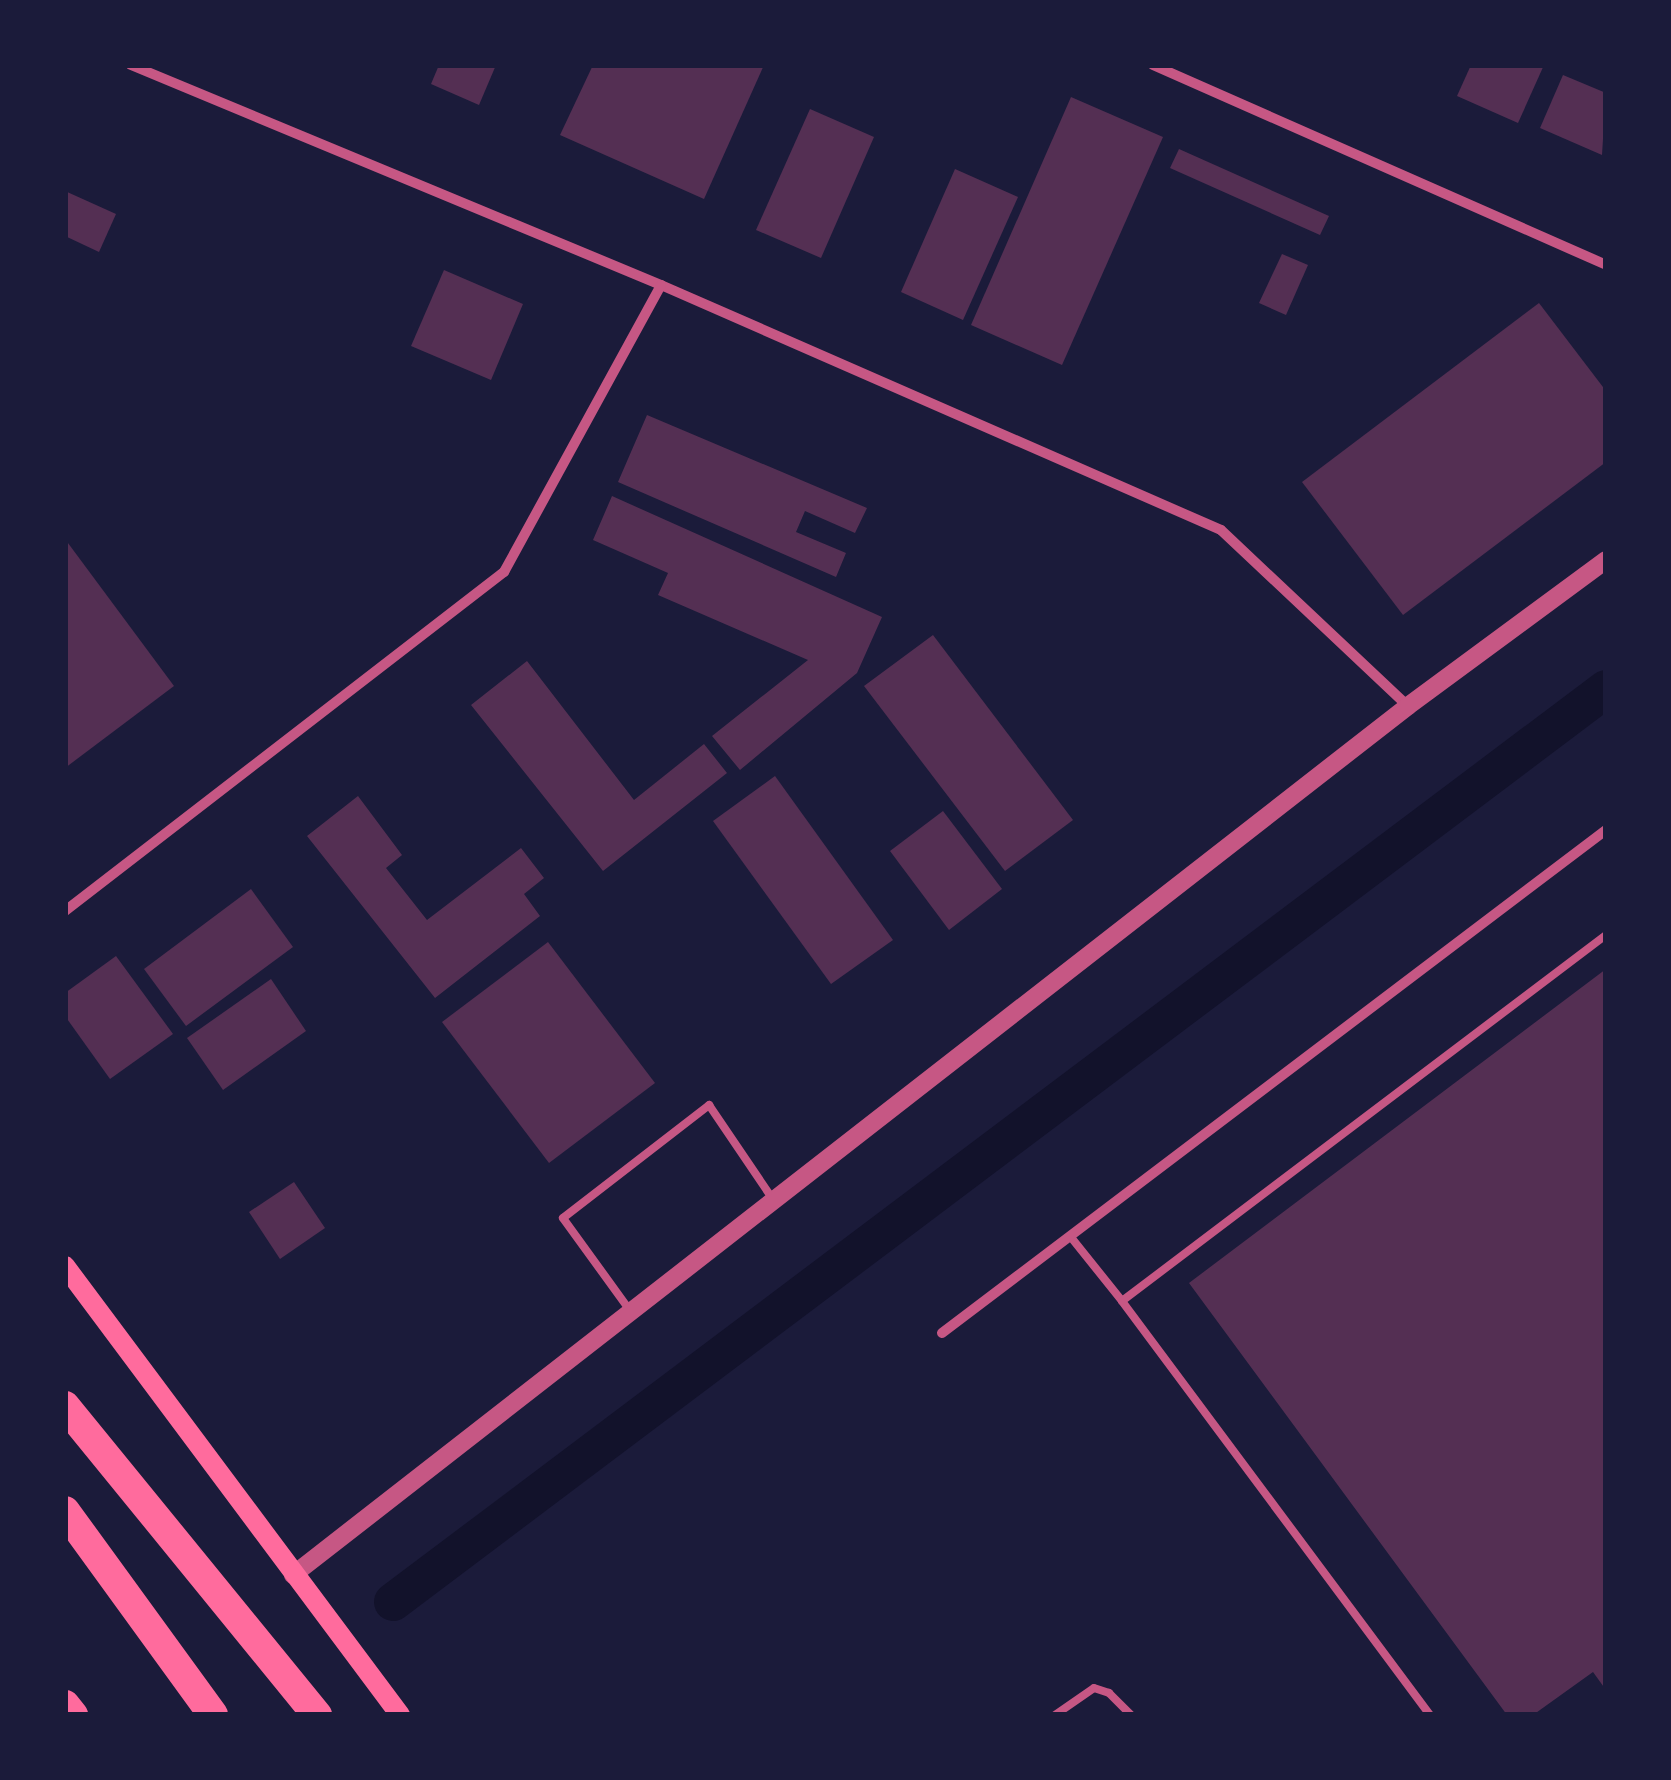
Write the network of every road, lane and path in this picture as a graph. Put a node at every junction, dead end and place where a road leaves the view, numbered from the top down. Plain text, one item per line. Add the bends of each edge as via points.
1 (131, 65) edge
2 (1153, 65) edge
3 (1606, 265) edge
4 (661, 285) junction
5 (1606, 560) edge
6 (1408, 706) junction
7 (1606, 830) edge
8 (65, 911) edge
9 (1606, 935) edge
10 (774, 1200) junction
11 (1070, 1236) junction
12 (65, 1266) edge
13 (1122, 1301) junction
14 (630, 1312) junction
15 (942, 1333) dead end
16 (65, 1406) edge
17 (65, 1511) edge
18 (294, 1575) junction
19 (65, 1705) edge
20 (73, 1715) edge
21 (213, 1715) edge
22 (317, 1715) edge
23 (400, 1715) edge
24 (1055, 1715) edge
25 (1131, 1715) edge
26 (1430, 1715) edge

1 - 4 street
2 - 3 street
4 - 6 street via 1222,530
4 - 8 street via 504,572
5 - 6 street
6 - 10 street
7 - 11 street
9 - 13 lane
10 - 14 street
10 - 14 lane via 709,1106 563,1218
11 - 13 lane
11 - 15 street
12 - 18 main road
13 - 26 lane
14 - 18 street
16 - 22 highway
17 - 21 highway
18 - 23 main road
19 - 20 highway
24 - 25 lane via 1094,1688

